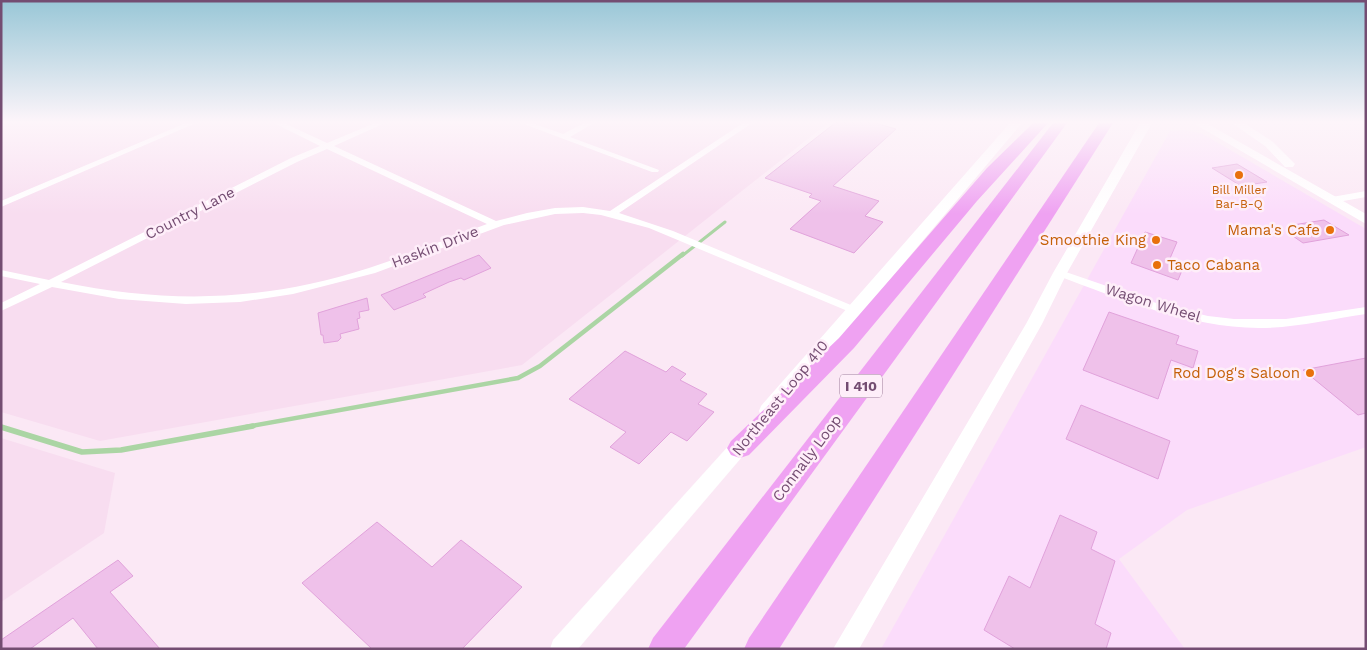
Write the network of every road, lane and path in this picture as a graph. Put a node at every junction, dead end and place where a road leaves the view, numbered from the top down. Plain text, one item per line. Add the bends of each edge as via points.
1 (120, 153) edge
2 (310, 153) edge
3 (343, 153) edge
4 (609, 153) edge
5 (702, 153) edge
6 (990, 153) edge
7 (1011, 153) edge
8 (1037, 153) edge
9 (1086, 153) edge
10 (1129, 153) edge
11 (1254, 153) edge
12 (1267, 153) edge
13 (1278, 153) edge
14 (1289, 164) junction
15 (655, 170) dead end
16 (1366, 194) edge
17 (1346, 197) junction
18 (1332, 200) junction
19 (1, 204) edge
20 (1366, 208) edge
21 (611, 214) junction
22 (1366, 220) edge
23 (494, 224) junction
24 (1, 273) edge
25 (1060, 273) junction
26 (51, 282) junction
27 (1, 308) edge
28 (854, 310) junction
29 (1366, 310) edge
30 (740, 448) junction
31 (562, 649) edge
32 (664, 649) edge
33 (760, 649) edge
34 (845, 649) edge

1 - 19 street
2 - 26 street, Country Lane
3 - 23 street
4 - 15 street
5 - 21 street
6 - 28 main road, Northeast Loop 410
7 - 30 highway via 861,327
8 - 32 highway, Connally Loop / I 410
9 - 33 highway
10 - 25 main road
11 - 18 main road
12 - 14 main road
13 - 14 main road
14 - 17 main road
16 - 17 street
17 - 18 street
17 - 20 main road
18 - 22 main road
21 - 23 street, Haskin Drive via 552,210
21 - 28 street, Haskin Drive via 680,238
23 - 26 street, Haskin Drive via 373,271 261,296 225,300 159,300
24 - 26 street, Haskin Drive
25 - 29 street, Wagon Wheel via 1167,310 1222,322 1275,324
25 - 34 main road via 1034,324
26 - 27 street, Country Lane
28 - 30 main road, Northeast Loop 410 via 783,391
30 - 31 main road, Northeast Loop 410

